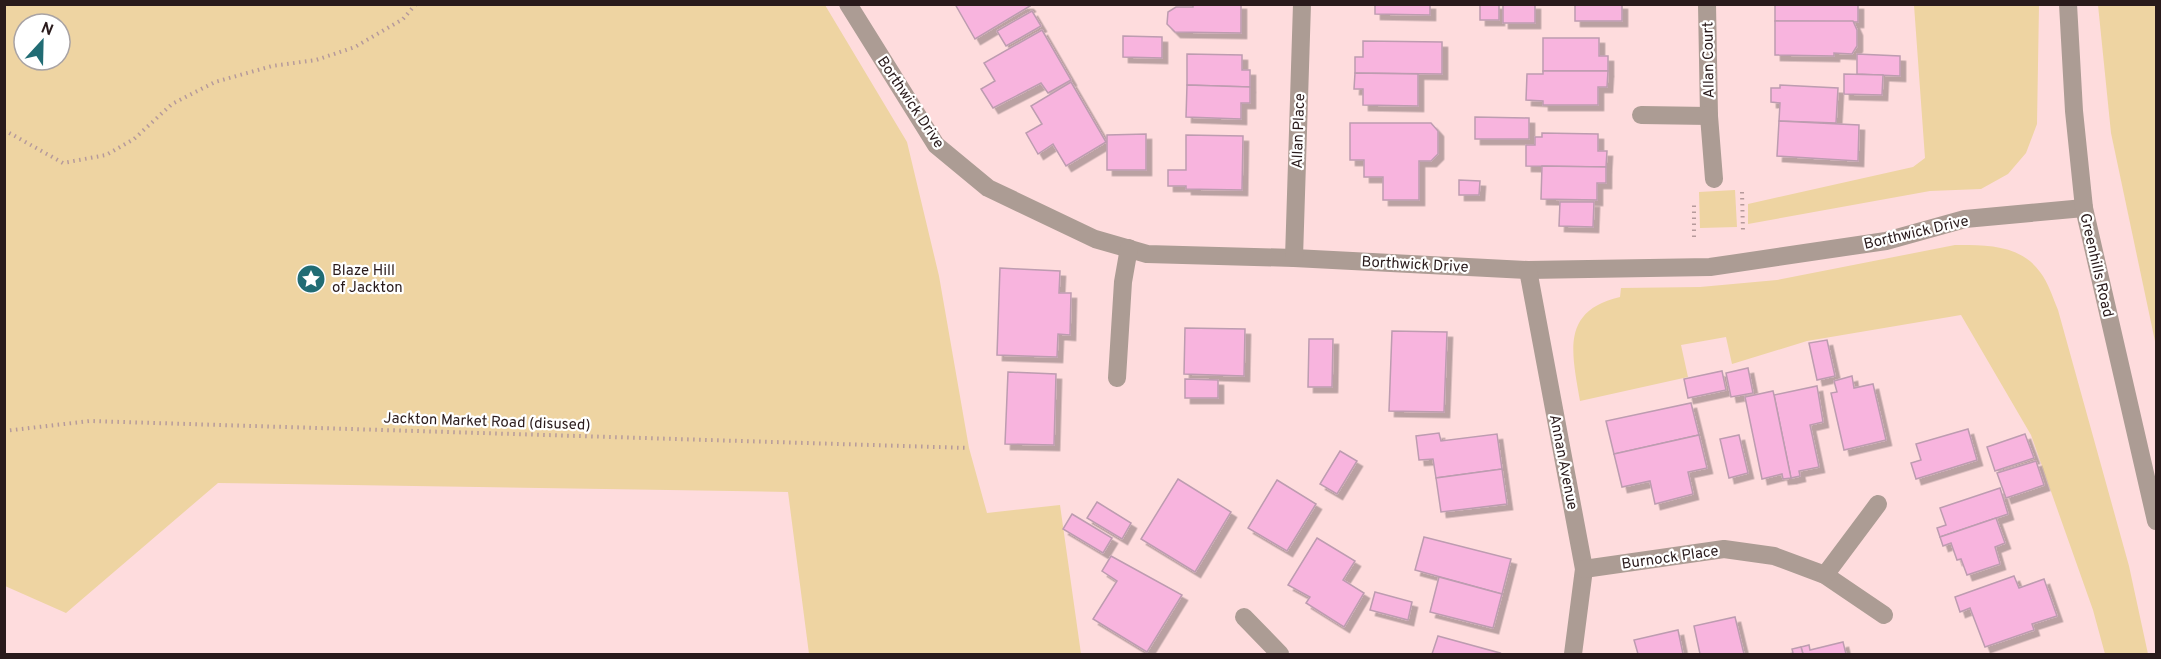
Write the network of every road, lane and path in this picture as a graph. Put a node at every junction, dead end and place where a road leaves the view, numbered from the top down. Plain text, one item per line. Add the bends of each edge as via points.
1 (416, 4) edge
2 (848, 4) edge
3 (1302, 4) edge
4 (1707, 4) edge
5 (2068, 4) edge
6 (1641, 115) dead end
7 (1709, 116) junction
8 (4, 130) edge
9 (1714, 179) junction
10 (2084, 208) junction
11 (1129, 248) junction
12 (1294, 258) junction
13 (1744, 262) junction
14 (1694, 268) junction
15 (1528, 270) junction
16 (1117, 378) dead end
17 (4, 431) edge
18 (969, 448) dead end
19 (1878, 504) dead end
20 (2156, 516) edge
21 (1584, 569) junction
22 (1825, 575) junction
23 (1884, 615) dead end
24 (1244, 617) dead end
25 (1280, 654) edge
26 (1573, 654) edge

1 - 8 path via 403,19 355,47 316,60 272,66 215,82 172,104 134,139 106,155 63,163
2 - 11 street, Borthwick Drive via 936,145 988,188 1085,234
3 - 12 street, Allan Place
4 - 7 street, Allan Court
5 - 10 street, Greenhills Road
6 - 7 street, Allan Court
7 - 9 street, Allan Court
9 - 13 path via 1742,181
9 - 14 path via 1694,179
10 - 13 street, Borthwick Drive via 1965,219 1886,241
10 - 20 street, Greenhills Road
11 - 12 street, Borthwick Drive via 1147,254
11 - 16 street
12 - 15 street, Borthwick Drive
13 - 14 street, Borthwick Drive
14 - 15 street, Borthwick Drive
15 - 21 street, Annan Avenue
17 - 18 path, Jackton Market Road (disused) via 90,422
19 - 22 street
21 - 22 street, Burnock Place via 1724,549 1774,556
21 - 26 street, Annan Avenue
22 - 23 street, Burnock Place
24 - 25 street

